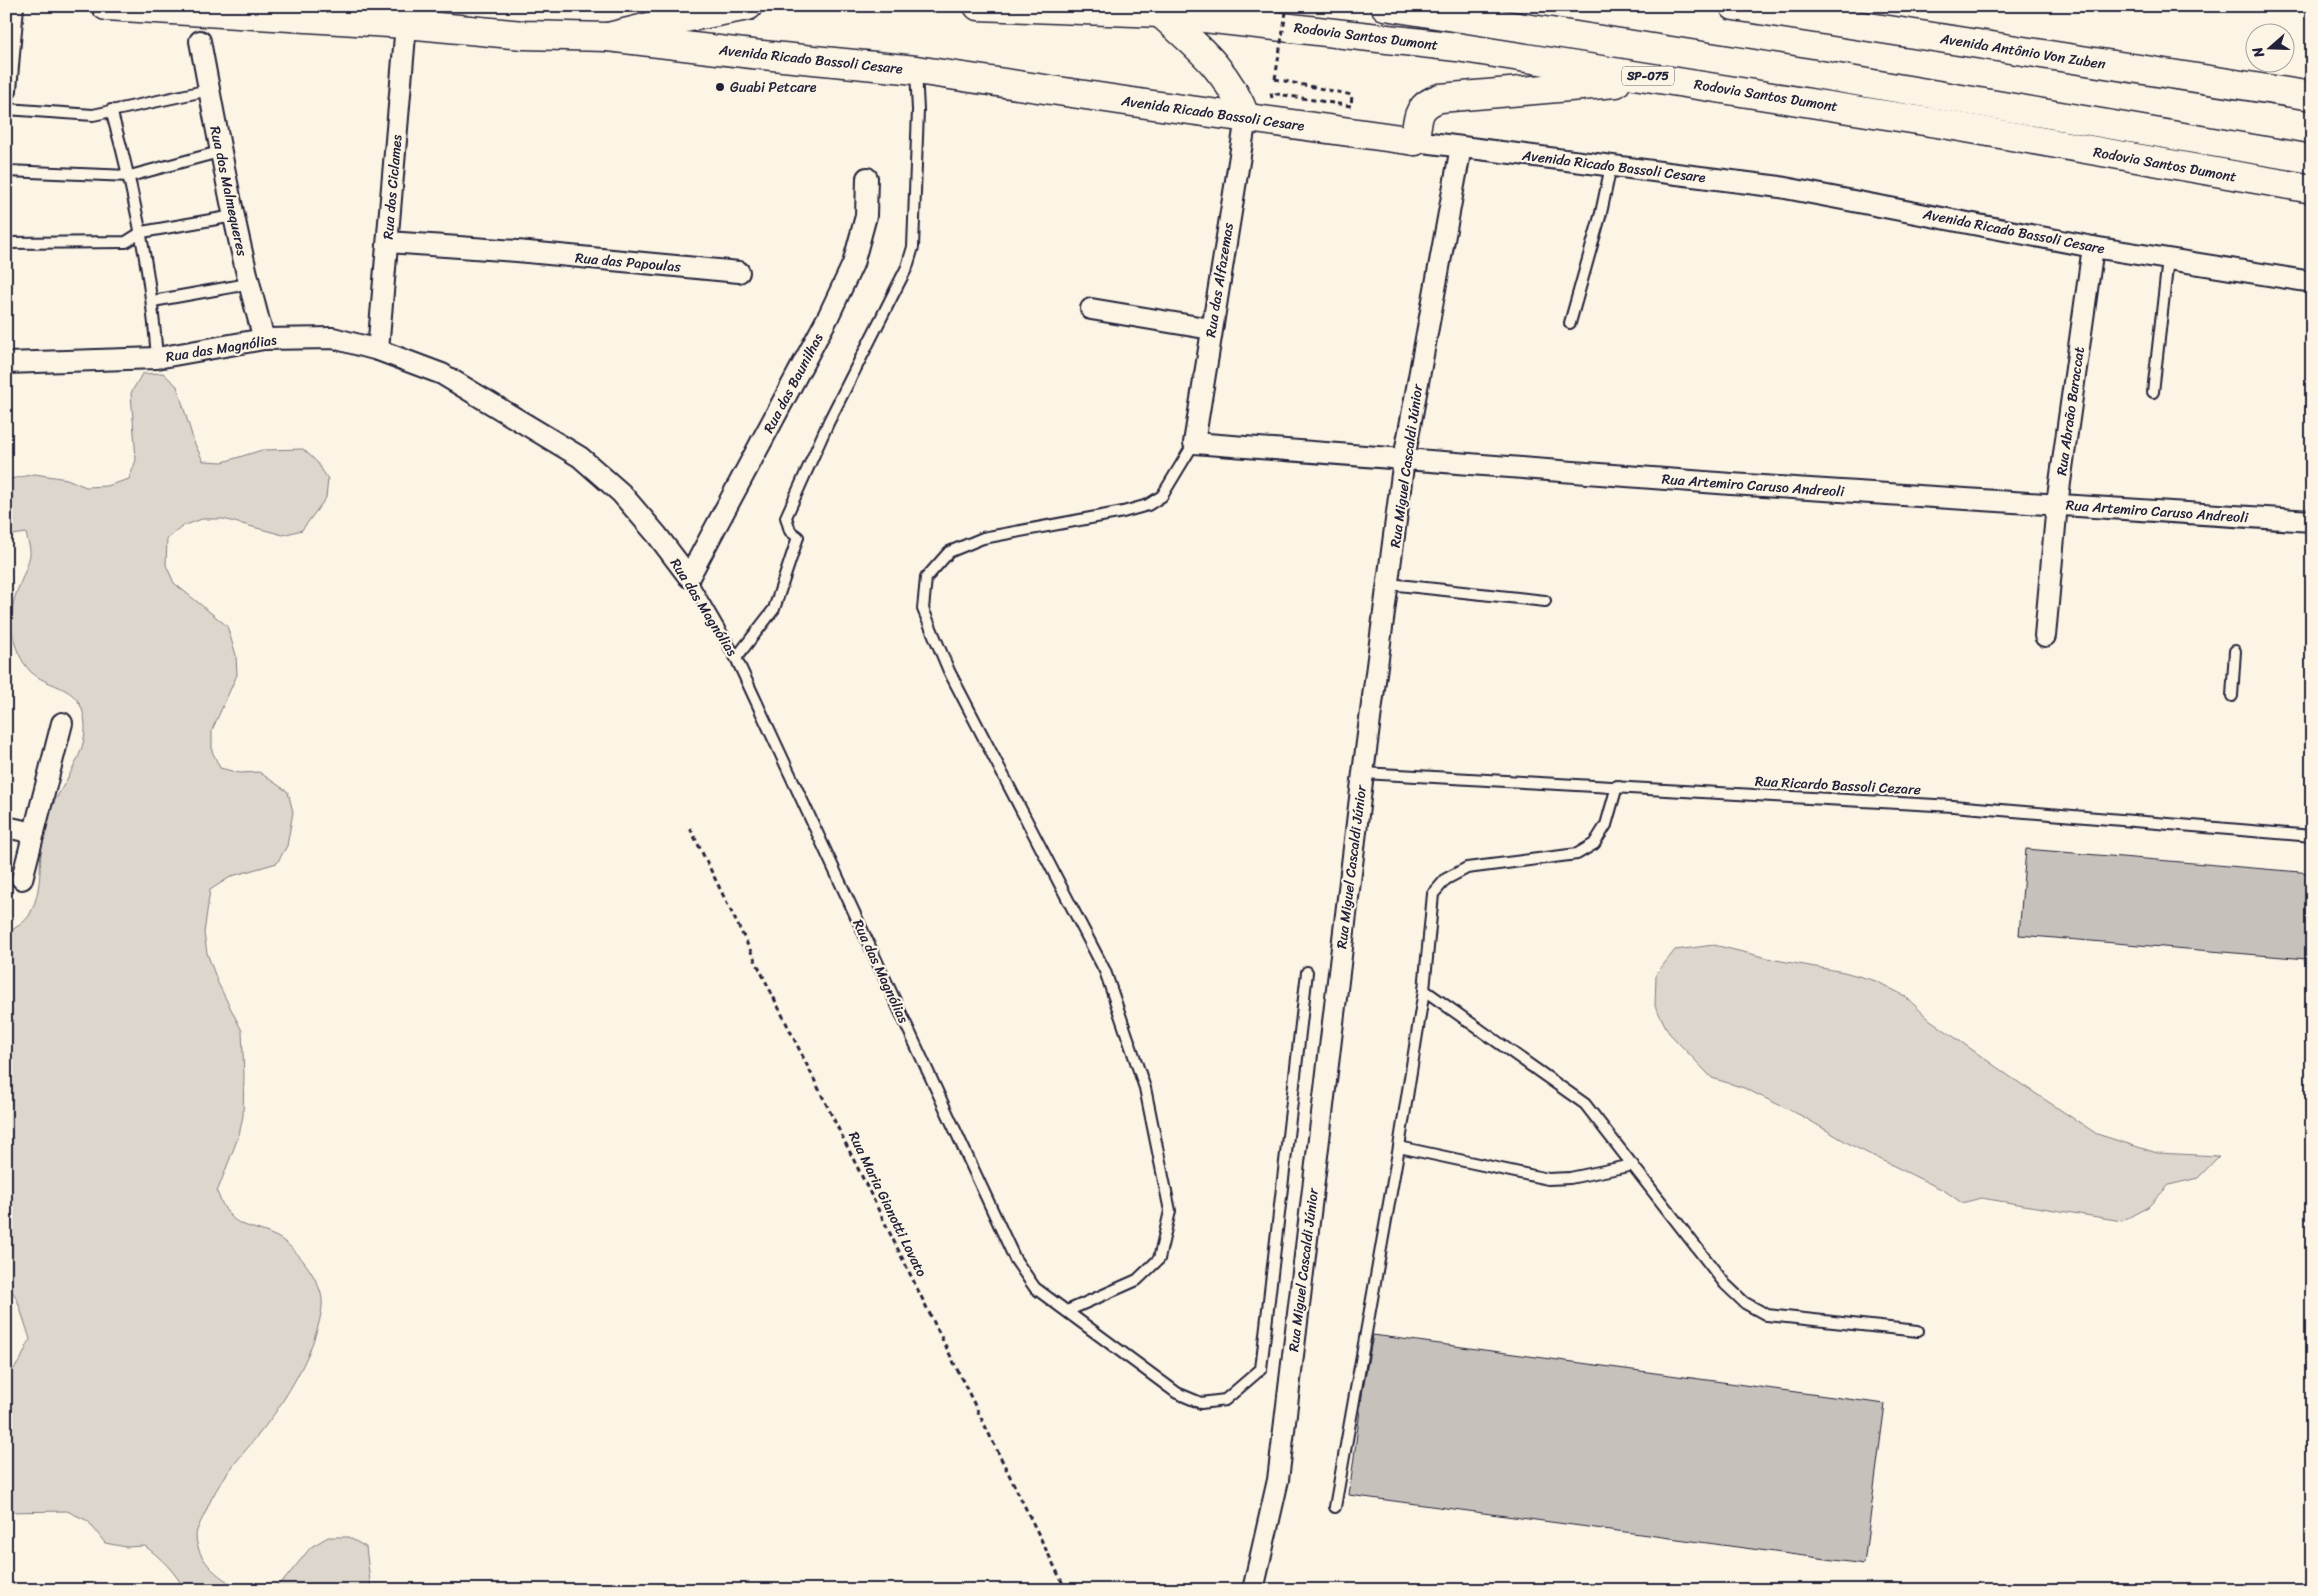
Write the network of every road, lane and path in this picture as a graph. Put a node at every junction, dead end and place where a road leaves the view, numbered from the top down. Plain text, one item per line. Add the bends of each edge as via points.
1 (13, 6) edge
2 (106, 6) edge
3 (748, 6) edge
4 (978, 6) edge
5 (1287, 6) edge
6 (1385, 6) edge
7 (1734, 6) edge
8 (1160, 13) junction
9 (1863, 16) edge
10 (406, 24) junction
11 (608, 37) junction
12 (200, 41) dead end
13 (916, 70) junction
14 (1656, 78) junction
15 (6, 90) edge
16 (209, 90) junction
17 (2312, 96) edge
18 (6, 108) edge
19 (111, 110) junction
20 (1246, 118) junction
21 (1275, 120) junction
22 (1415, 141) junction
23 (1461, 147) junction
24 (219, 152) junction
25 (2312, 159) edge
26 (1611, 166) junction
27 (6, 171) edge
28 (130, 176) junction
29 (867, 178) dead end
30 (2312, 189) edge
31 (234, 216) junction
32 (142, 232) junction
33 (388, 242) junction
34 (6, 244) edge
35 (2093, 247) junction
36 (2168, 259) junction
37 (739, 272) dead end
38 (2312, 282) edge
39 (248, 284) junction
40 (153, 301) junction
41 (1091, 309) dead end
42 (1570, 324) dead end
43 (1211, 329) junction
44 (264, 339) junction
45 (378, 350) junction
46 (157, 358) junction
47 (6, 363) edge
48 (2153, 392) dead end
49 (1194, 443) junction
50 (1404, 460) junction
51 (2057, 504) junction
52 (2312, 521) edge
53 (689, 577) junction
54 (1389, 584) junction
55 (1545, 600) dead end
56 (2045, 636) dead end
57 (2235, 651) dead end
58 (736, 658) junction
59 (2232, 696) dead end
60 (62, 723) dead end
61 (1363, 773) junction
62 (1617, 786) junction
63 (6, 826) edge
64 (690, 828) dead end
65 (34, 834) junction
66 (2312, 836) edge
67 (22, 879) dead end
68 (1307, 972) dead end
69 (1424, 990) junction
70 (1399, 1147) junction
71 (1633, 1165) junction
72 (1067, 1311) junction
73 (1918, 1331) dead end
74 (1335, 1507) dead end
75 (1066, 1590) edge
76 (1253, 1590) edge

1 - 15 street
2 - 10 main road, Avenida Ricado Bassoli Cesare
3 - 11 main road
4 - 8 main road, Rodovia Santos Dumont / SP-075
5 - 21 path, bridge via 1276,79 1352,96 1351,106 1271,93
6 - 25 main road, Rodovia Santos Dumont / SP-075
7 - 9 main road, Avenida Antônio Von Zuben
8 - 14 main road, Rodovia Santos Dumont / SP-075 via 1457,47
8 - 20 main road via 1200,48 1228,80
9 - 17 main road, Avenida Antônio Von Zuben
10 - 11 main road, Avenida Ricado Bassoli Cesare via 523,35
10 - 33 street, Rua dos Ciclames
11 - 13 main road, Avenida Ricado Bassoli Cesare
12 - 16 street, Rua dos Malmequeres
13 - 20 main road, Avenida Ricado Bassoli Cesare
13 - 58 lane via 918,110 913,247 907,268 829,421 786,517 790,530 798,537 774,609
14 - 22 main road via 1440,98 1429,102 1420,111
14 - 30 main road, Rodovia Santos Dumont / SP-075 via 1943,124
16 - 19 lane
16 - 24 street, Rua dos Malmequeres
18 - 19 lane via 93,114
19 - 28 lane
20 - 21 main road, Avenida Ricado Bassoli Cesare
20 - 43 street, Rua das Alfazemas
21 - 22 main road, Avenida Ricado Bassoli Cesare
22 - 23 street, Avenida Ricado Bassoli Cesare
23 - 26 street, Avenida Ricado Bassoli Cesare
23 - 50 street, Rua Miguel Cascaldi Júnior
24 - 28 lane
24 - 31 street, Rua dos Malmequeres
26 - 35 street, Avenida Ricado Bassoli Cesare via 1780,187
26 - 42 lane
27 - 28 lane
28 - 32 lane
29 - 53 street, Rua das Baunilhas via 866,216 853,264
31 - 32 lane
31 - 39 street, Rua dos Malmequeres
32 - 34 lane via 126,242
32 - 40 lane
33 - 37 street, Rua das Papoulas
33 - 45 street, Rua dos Ciclames
35 - 36 street, Avenida Ricado Bassoli Cesare
35 - 51 street, Rua Abraão Baraccat
36 - 38 street, Avenida Ricado Bassoli Cesare
36 - 48 lane
39 - 40 lane
39 - 44 street, Rua dos Malmequeres
40 - 46 lane
41 - 43 street
43 - 49 street, Rua das Alfazemas
44 - 45 street, Rua das Magnólias via 333,338
44 - 46 street, Rua das Magnólias
45 - 53 street, Rua das Magnólias via 442,374 580,457 621,493
46 - 47 street, Rua das Magnólias
49 - 50 street, Rua Artemiro Caruso Andreoli
49 - 72 lane via 1162,496 1148,505 983,538 949,552 926,578 923,609 949,671 1105,970 1145,1088 1170,1211 1160,1259 1137,1280
50 - 51 street, Rua Artemiro Caruso Andreoli
50 - 54 street, Rua Miguel Cascaldi Júnior
51 - 52 street, Rua Artemiro Caruso Andreoli
51 - 56 street, Rua Abraão Baraccat
53 - 58 lane, Rua das Magnólias
54 - 55 lane
54 - 61 street, Rua Miguel Cascaldi Júnior
57 - 59 lane
58 - 72 lane, Rua das Magnólias via 1011,1250 1035,1288
60 - 65 street
61 - 62 lane, Rua Ricardo Bassoli Cezare
61 - 76 street, Rua Miguel Cascaldi Júnior via 1278,1480
62 - 66 lane, Rua Ricardo Bassoli Cezare via 1954,806
62 - 69 lane via 1606,825 1594,844 1577,854 1467,868 1446,879 1434,894
63 - 65 street
64 - 75 path, Rua Maria Gianotti Lovato
65 - 67 street
68 - 72 lane, Rua das Magnólias via 1261,1369 1225,1400 1201,1403 1178,1393
69 - 70 lane
69 - 71 lane via 1584,1104
70 - 71 lane via 1548,1178 1570,1178
70 - 74 lane
71 - 73 lane via 1725,1284 1745,1303 1767,1315

